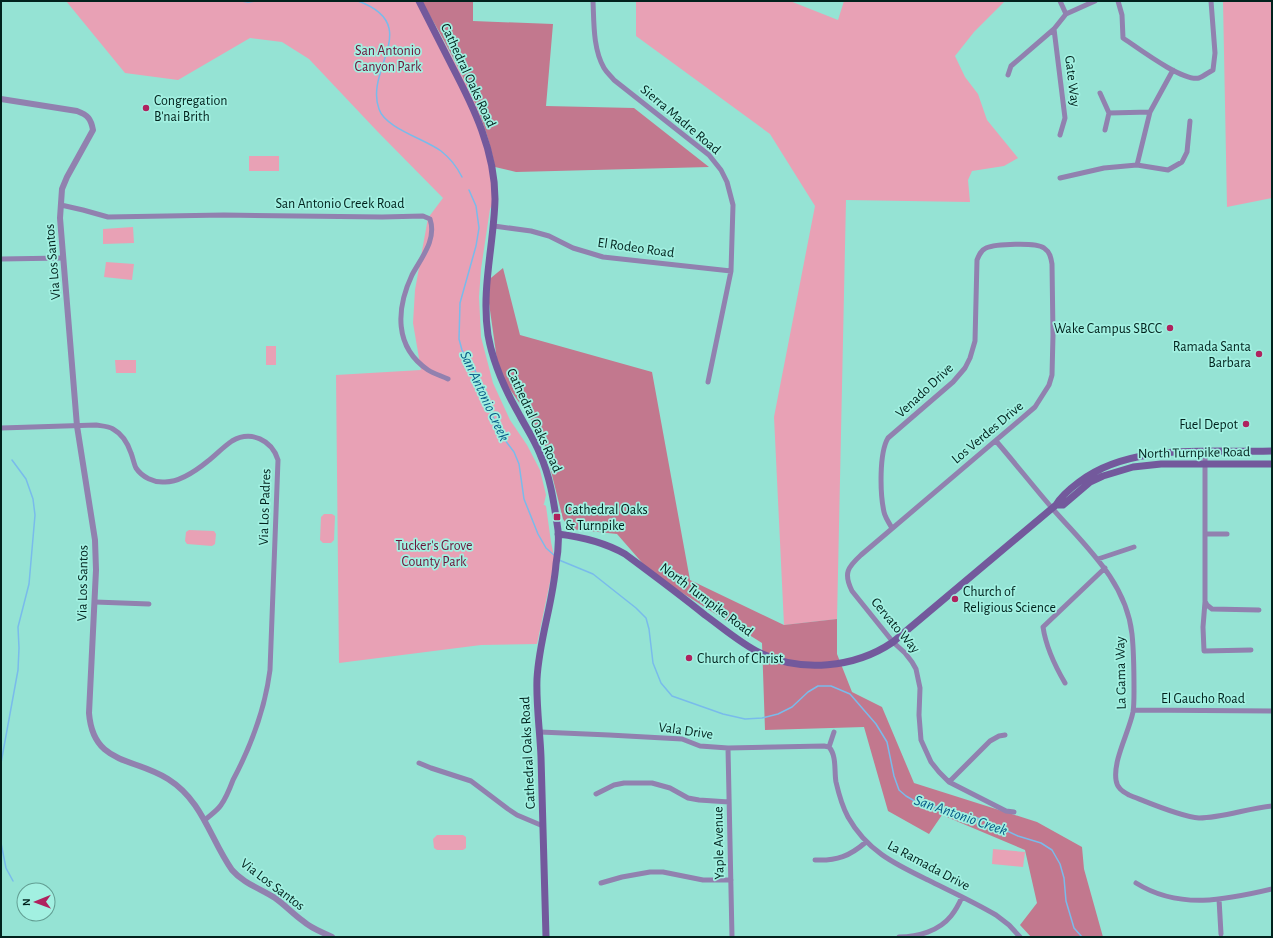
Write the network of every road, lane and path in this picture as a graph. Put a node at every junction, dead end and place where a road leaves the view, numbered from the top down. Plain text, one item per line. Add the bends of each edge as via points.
1 (419, 1) edge
2 (593, 1) edge
3 (1060, 1) edge
4 (1095, 1) edge
5 (1118, 1) edge
6 (1211, 1) edge
7 (1066, 14) junction
8 (1054, 29) junction
9 (1172, 70) junction
10 (1008, 76) dead end
11 (1100, 93) dead end
12 (1, 100) edge
13 (1150, 112) junction
14 (1109, 113) junction
15 (1190, 121) dead end
16 (1105, 130) dead end
17 (1060, 135) dead end
18 (1138, 165) junction
19 (1060, 178) dead end
20 (61, 205) junction
21 (494, 226) junction
22 (63, 258) junction
23 (1, 259) edge
24 (1052, 264) joint
25 (731, 271) junction
26 (448, 379) dead end
27 (708, 382) dead end
28 (77, 426) junction
29 (1, 428) edge
30 (996, 441) junction
31 (1205, 452) junction
32 (1272, 452) edge
33 (1205, 464) junction
34 (1272, 464) edge
35 (1054, 507) junction
36 (892, 528) junction
37 (558, 534) junction
38 (1205, 534) junction
39 (1228, 534) dead end
40 (1134, 547) dead end
41 (1098, 559) junction
42 (1105, 568) junction
43 (847, 574) joint
44 (1205, 601) junction
45 (95, 602) junction
46 (150, 604) dead end
47 (1259, 610) dead end
48 (893, 642) junction
49 (1251, 650) dead end
50 (1065, 683) dead end
51 (1134, 710) junction
52 (1272, 711) edge
53 (540, 732) junction
54 (834, 732) dead end
55 (1005, 735) dead end
56 (728, 748) junction
57 (829, 748) junction
58 (419, 763) dead end
59 (949, 782) junction
60 (596, 794) dead end
61 (729, 802) junction
62 (1272, 806) edge
63 (1014, 812) dead end
64 (205, 820) junction
65 (543, 826) junction
66 (866, 842) junction
67 (815, 860) dead end
68 (731, 880) junction
69 (601, 882) dead end
70 (1136, 884) dead end
71 (1272, 889) edge
72 (962, 897) junction
73 (1219, 899) junction
74 (1221, 934) dead end
75 (332, 937) edge
76 (546, 937) edge
77 (732, 937) edge
78 (899, 937) edge
79 (1020, 937) edge

1 - 21 main road, Cathedral Oaks Road via 479,120 492,167 495,196
2 - 25 street, Sierra Madre Road via 594,31 604,68 614,80 709,155 721,170 733,205
3 - 7 street
4 - 7 street
5 - 9 street via 1122,15 1123,38
6 - 9 street via 1215,53 1213,70 1199,78 1187,77
7 - 8 street
8 - 10 street via 1012,66
8 - 17 street, Gate Way via 1065,118
9 - 13 street
11 - 14 street
12 - 20 street, Via Los Santos via 77,111 89,118 93,130 66,177
13 - 14 street
13 - 18 street
14 - 16 street
15 - 18 street via 1187,152 1182,162 1168,170
18 - 19 street via 1104,168
20 - 22 street, Via Los Santos
20 - 26 street, San Antonio Creek Road via 108,217 423,216 430,219 429,244 406,288 400,314 401,324 407,347 415,360 429,371
21 - 25 street, El Rodeo Road via 549,236 574,248 604,257
21 - 37 main road, Cathedral Oaks Road via 486,282 488,333 492,353 501,379 540,452 548,473
22 - 23 street
22 - 28 street, Via Los Santos
24 - 30 street, Los Verdes Drive via 1053,349 1049,385 1035,407
24 - 36 street, Venado Drive via 1050,254 1045,249 1032,245 995,245 981,252 977,260 975,341 965,368 884,444 881,492 884,513
25 - 27 street, Sierra Madre Road
28 - 29 street, Via Los Padres
28 - 45 street, Via Los Santos via 95,540
28 - 64 street, Via Los Padres via 96,425 113,429 128,445 137,469 154,481 175,480 204,464 233,440 244,437 264,441 271,446 278,460 268,688 264,706 235,777 221,805
30 - 35 street, La Gama Way
30 - 36 street, Los Verdes Drive
31 - 32 main road, North Turnpike Road
31 - 33 street
31 - 35 main road, North Turnpike Road via 1146,455 1115,462 1087,476
33 - 34 main road, North Turnpike Road
33 - 35 main road, North Turnpike Road via 1148,465 1117,471 1090,482 1063,505
33 - 38 street
35 - 41 street, La Gama Way
35 - 48 main road, North Turnpike Road
36 - 43 street, Los Verdes Drive via 850,566
37 - 48 main road, North Turnpike Road via 587,538 625,554 739,640 778,660 808,665 832,664 862,658
37 - 53 main road, Cathedral Oaks Road via 555,574 540,649 537,697
38 - 39 street
38 - 44 street
40 - 41 street
41 - 42 street, La Gama Way
42 - 50 street via 1043,627 1054,664
42 - 51 street, La Gama Way via 1118,587 1130,622
43 - 48 street, Cervato Way via 847,583 852,591
44 - 47 street via 1212,609
44 - 49 street via 1204,651
45 - 46 street
45 - 64 street, Via Los Santos via 89,712 94,736 109,754 145,767 182,789
48 - 59 street, Cervato Way via 906,653 916,670 920,688 921,740 931,762
51 - 52 street, El Gaucho Road
51 - 62 street, La Gama Way via 1117,762 1117,786 1122,791 1197,818
53 - 56 street, Vala Drive via 682,739 700,746
53 - 65 main road, Cathedral Oaks Road
54 - 57 street
55 - 59 street via 990,741
56 - 57 street, Vala Drive
56 - 61 street, Yaple Avenue
57 - 66 street, La Ramada Drive via 834,754 840,799
58 - 65 street via 472,781 512,812
59 - 63 street, Cervato Way via 1006,812
60 - 61 street via 614,785 652,783 670,788 688,798
61 - 68 street, Yaple Avenue
64 - 75 street, Via Los Santos via 223,856 234,871 317,931
65 - 76 main road, Cathedral Oaks Road
66 - 67 street via 838,859
66 - 72 street, La Ramada Drive via 891,862
68 - 69 street via 703,880 650,872
68 - 77 street, Yaple Avenue
70 - 73 street via 1165,897 1180,900
71 - 73 street
72 - 78 street via 950,917 936,928 920,935
72 - 79 street, La Ramada Drive via 1002,919
73 - 74 street

